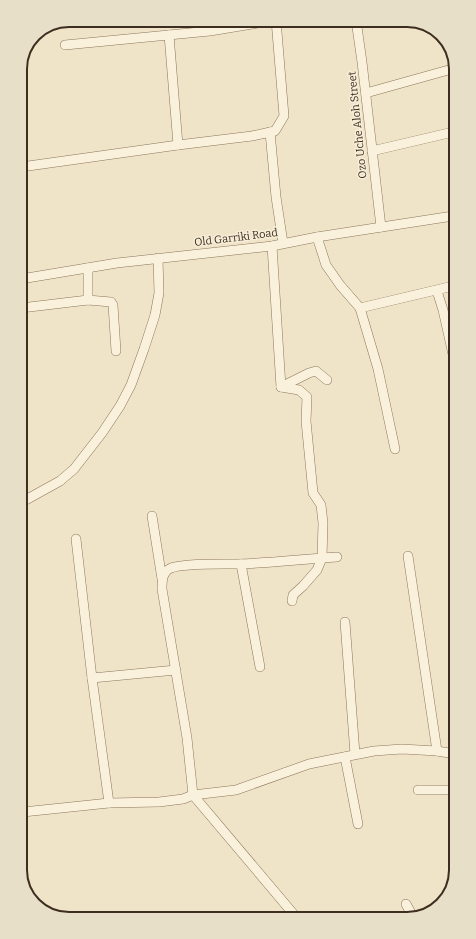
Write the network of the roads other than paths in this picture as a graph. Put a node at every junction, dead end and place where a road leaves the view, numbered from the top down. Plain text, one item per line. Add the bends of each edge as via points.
1 (234, 27) edge
2 (277, 27) edge
3 (357, 27) edge
4 (169, 34) junction
5 (65, 45) dead end
6 (449, 70) edge
7 (366, 93) junction
8 (270, 132) junction
9 (449, 133) edge
10 (178, 145) junction
11 (372, 151) junction
12 (27, 166) edge
13 (449, 217) edge
14 (381, 227) junction
15 (317, 237) junction
16 (283, 243) junction
17 (272, 246) junction
18 (158, 258) junction
19 (88, 268) junction
20 (27, 278) edge
21 (449, 287) edge
22 (437, 291) junction
23 (88, 300) junction
24 (27, 307) edge
25 (360, 308) junction
26 (449, 337) edge
27 (116, 351) dead end
28 (327, 380) dead end
29 (281, 387) junction
30 (395, 449) dead end
31 (27, 499) edge
32 (152, 516) dead end
33 (76, 539) dead end
34 (408, 556) dead end
35 (337, 557) dead end
36 (322, 558) junction
37 (241, 564) junction
38 (162, 579) junction
39 (292, 601) dead end
40 (345, 622) dead end
41 (260, 667) dead end
42 (176, 670) junction
43 (92, 678) junction
44 (437, 751) junction
45 (449, 753) edge
46 (355, 754) junction
47 (345, 758) junction
48 (418, 790) dead end
49 (449, 790) edge
50 (193, 795) junction
51 (109, 803) junction
52 (27, 812) edge
53 (358, 824) dead end
54 (406, 904) dead end
55 (292, 912) edge
56 (410, 912) edge

1 - 4 street
2 - 8 street via 284,116 275,131
3 - 7 street, Ozo Uche Aloh Street
4 - 5 street
4 - 10 street
6 - 7 street
7 - 11 street, Ozo Uche Aloh Street
8 - 10 street
8 - 16 street
9 - 11 street
10 - 12 street
11 - 14 street, Ozo Uche Aloh Street
13 - 14 street, Old Garriki Road
14 - 15 street, Old Garriki Road
15 - 16 street, Old Garriki Road
15 - 25 street via 326,265
16 - 17 street, Old Garriki Road
17 - 18 street, Old Garriki Road
17 - 29 street
18 - 19 street, Old Garriki Road
18 - 31 street via 159,293 155,315 133,378 120,406 74,469 60,481
19 - 20 street, Old Garriki Road
19 - 23 street
21 - 22 street
22 - 25 street
22 - 26 street
23 - 24 street
23 - 27 street via 111,302 113,305
25 - 30 street via 378,368
28 - 29 street via 316,371
29 - 36 street via 299,390 307,397 306,420 313,493 321,505 323,523
32 - 38 street
33 - 43 street
34 - 44 street
35 - 36 street
36 - 37 street
36 - 39 street via 317,570 293,595
37 - 38 street via 171,568
37 - 41 street
38 - 42 street
40 - 46 street
42 - 43 street
42 - 50 street
43 - 51 street
44 - 45 street
44 - 46 street via 383,750
46 - 47 street
47 - 50 street via 309,764 236,790
47 - 53 street
48 - 49 street
50 - 51 street via 159,802
50 - 55 street
51 - 52 street
54 - 56 street

